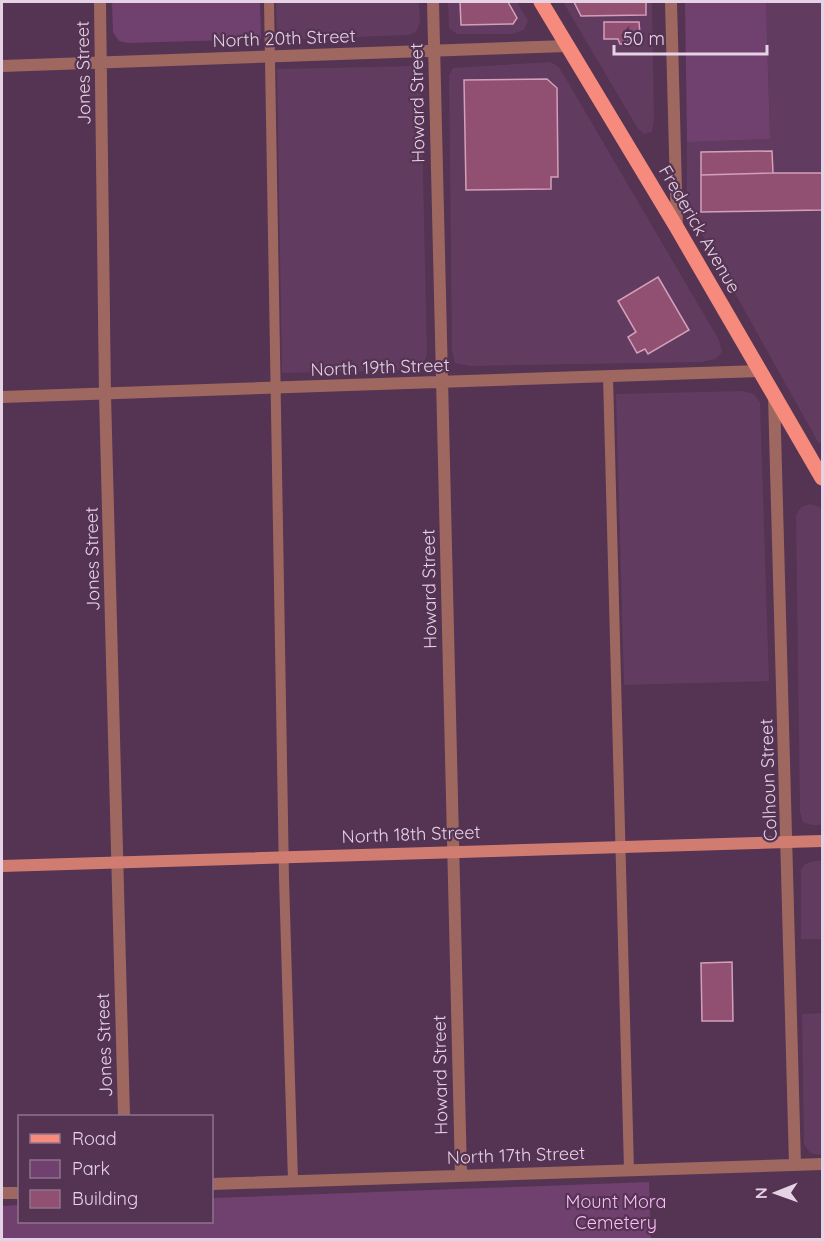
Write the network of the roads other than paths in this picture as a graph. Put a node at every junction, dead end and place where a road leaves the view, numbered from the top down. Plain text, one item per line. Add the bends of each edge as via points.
1 (100, 2) edge
2 (269, 2) edge
3 (433, 2) edge
4 (541, 2) edge
5 (671, 2) edge
6 (567, 46) junction
7 (434, 50) junction
8 (271, 56) junction
9 (102, 62) junction
10 (2, 66) edge
11 (678, 228) junction
12 (759, 371) junction
13 (608, 376) junction
14 (442, 383) junction
15 (276, 388) junction
16 (105, 395) junction
17 (774, 395) junction
18 (2, 397) edge
19 (816, 456) edge
20 (822, 478) edge
21 (822, 841) edge
22 (787, 842) junction
23 (619, 846) junction
24 (453, 851) junction
25 (284, 856) junction
26 (116, 861) junction
27 (2, 866) edge
28 (124, 1115) edge
29 (822, 1164) edge
30 (795, 1165) junction
31 (629, 1170) junction
32 (461, 1175) junction
33 (292, 1181) junction
34 (213, 1184) edge
35 (2, 1193) edge
36 (18, 1193) edge

1 - 9 street, Jones Street
2 - 8 lane
3 - 7 street, Howard Street
4 - 6 main road, Frederick Avenue
5 - 11 street
6 - 7 street, North 20th Street
6 - 11 main road, Frederick Avenue
7 - 8 street, North 20th Street
7 - 14 street, Howard Street
8 - 9 street, North 20th Street
8 - 15 lane
9 - 10 street, North 20th Street
9 - 16 street, Jones Street
11 - 12 main road, Frederick Avenue
12 - 13 street, North 19th Street
12 - 17 main road, Frederick Avenue
13 - 14 street, North 19th Street
13 - 23 lane
14 - 15 street, North 19th Street
14 - 24 street, Howard Street
15 - 16 street, North 19th Street
15 - 25 lane
16 - 18 street, North 19th Street
16 - 26 street, Jones Street
17 - 19 main road, Frederick Avenue
17 - 22 street, Colhoun Street
19 - 20 main road, Frederick Avenue
21 - 22 street, North 18th Street
22 - 23 street, North 18th Street
22 - 30 street, Colhoun Street
23 - 24 street, North 18th Street
23 - 31 lane
24 - 25 street, North 18th Street
24 - 32 street, Howard Street
25 - 26 street, North 18th Street
25 - 33 lane
26 - 27 street, North 18th Street
26 - 28 street, Jones Street
29 - 30 street, North 17th Street
30 - 31 street, North 17th Street
31 - 32 street, North 17th Street
32 - 33 street, North 17th Street
33 - 34 street, North 17th Street
35 - 36 street

